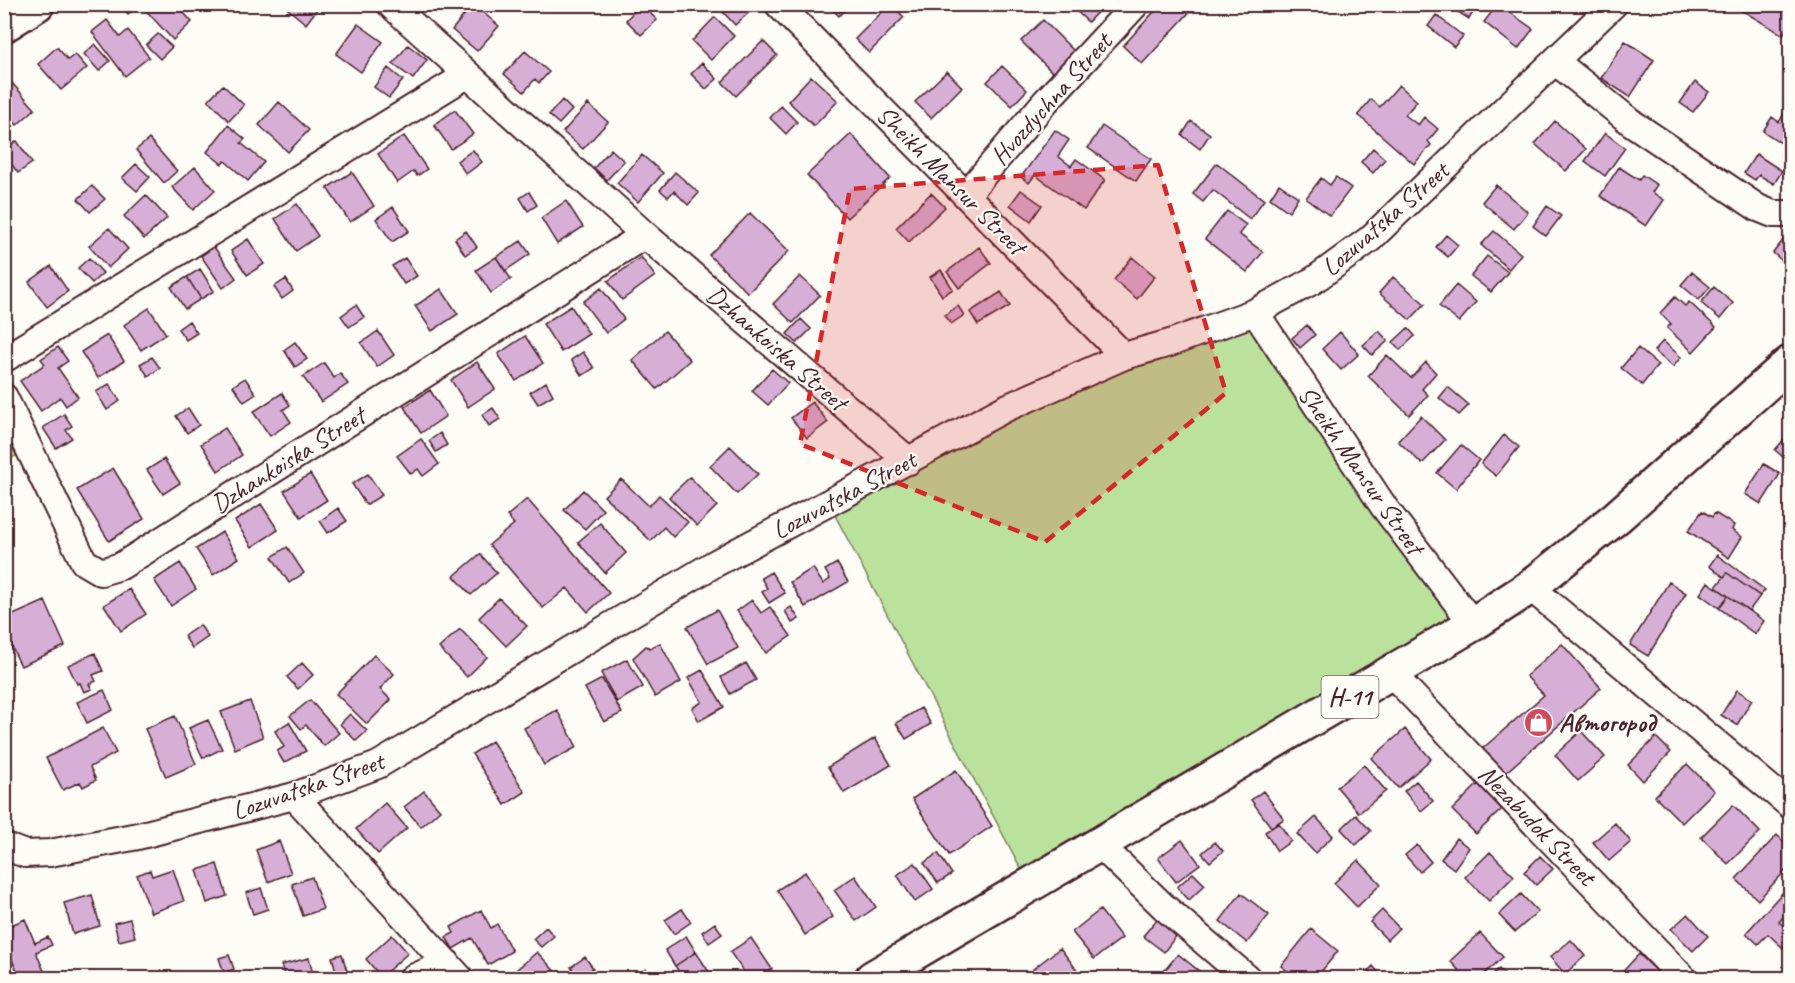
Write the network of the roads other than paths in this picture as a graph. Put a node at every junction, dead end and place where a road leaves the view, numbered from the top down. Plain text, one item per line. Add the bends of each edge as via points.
1 (37, 4) edge
2 (390, 4) edge
3 (778, 4) edge
4 (1137, 4) edge
5 (1614, 4) edge
6 (4, 26) edge
7 (1556, 62) junction
8 (467, 75) junction
9 (966, 195) junction
10 (1791, 214) edge
11 (645, 235) junction
12 (1255, 312) junction
13 (1124, 356) junction
14 (4, 359) edge
15 (1787, 373) edge
16 (4, 397) edge
17 (909, 461) junction
18 (1530, 587) junction
19 (1473, 624) junction
20 (1391, 673) junction
21 (294, 796) junction
22 (1791, 806) edge
23 (1099, 844) junction
24 (4, 846) edge
25 (453, 971) edge
26 (413, 978) edge
27 (872, 978) edge
28 (1247, 978) edge
29 (1683, 978) edge

1 - 6 main road
2 - 8 street, Dzhankoiska Street
3 - 9 street, Sheikh Mansur Street
4 - 9 street, Hvozdychna Street
5 - 7 street, Lozuvatska Street
7 - 10 street via 1632,123 1758,208 1773,214
7 - 12 street, Lozuvatska Street via 1370,239 1314,280
8 - 11 street, Dzhankoiska Street
8 - 14 street
9 - 13 street, Sheikh Mansur Street
11 - 16 street, Dzhankoiska Street via 121,566 101,572 84,562
11 - 17 street, Dzhankoiska Street
12 - 13 street, Lozuvatska Street
12 - 19 street, Sheikh Mansur Street via 1384,507
13 - 17 street, Lozuvatska Street via 1006,408
15 - 18 main road, Н-11
17 - 21 street, Lozuvatska Street via 714,564 394,757
18 - 19 main road, Н-11
18 - 22 street
19 - 20 main road, Н-11
20 - 23 main road, Н-11
20 - 29 street, Nezabudok Street
21 - 24 street, Lozuvatska Street via 138,836 50,853 25,854
21 - 25 street
23 - 27 main road, Н-11
23 - 28 street via 1164,907
25 - 26 street

